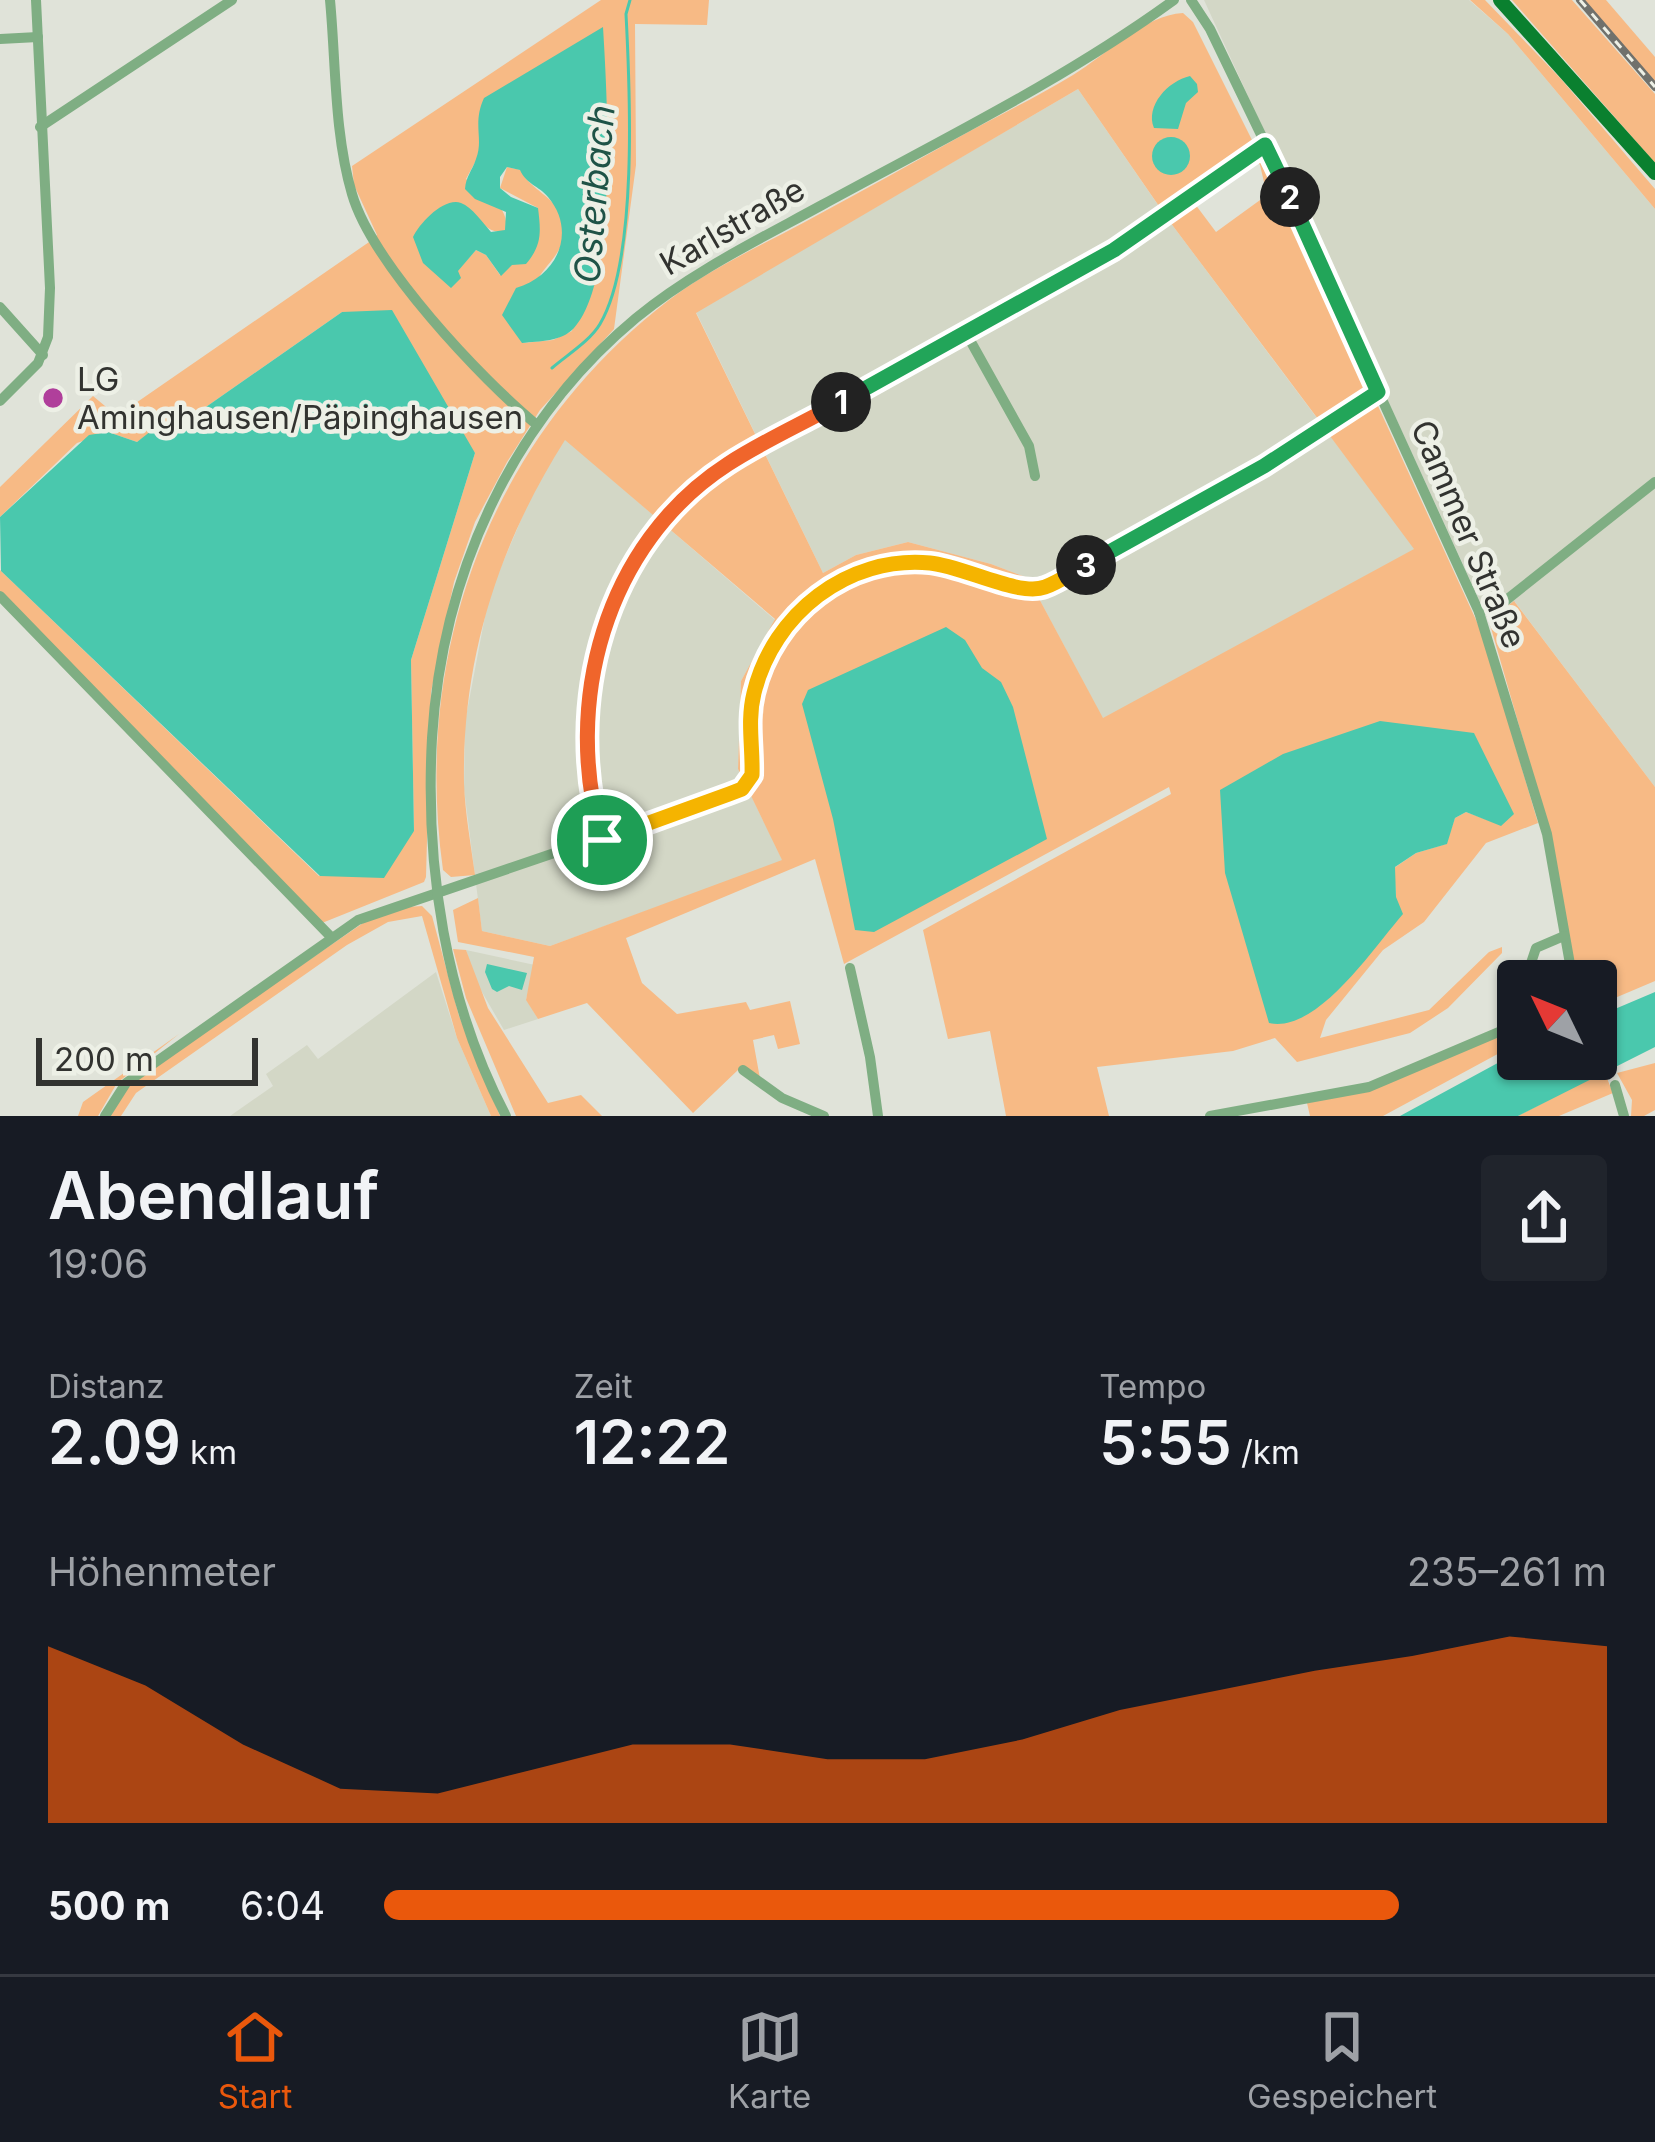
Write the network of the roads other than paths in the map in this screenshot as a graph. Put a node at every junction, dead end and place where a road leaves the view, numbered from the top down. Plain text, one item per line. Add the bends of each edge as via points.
1 (36, 0) edge
2 (232, 0) edge
3 (330, 0) edge
4 (1174, 0) edge
5 (1191, 0) edge
6 (1506, 5) edge
7 (38, 37) junction
8 (0, 38) edge
9 (40, 127) junction
10 (1265, 145) junction
11 (1655, 173) edge
12 (0, 307) edge
13 (966, 333) junction
14 (43, 355) junction
15 (1378, 392) junction
16 (0, 400) edge
17 (537, 424) junction
18 (1035, 476) dead end
19 (1655, 482) edge
20 (0, 596) edge
21 (1479, 612) junction
22 (602, 840) junction
23 (436, 896) junction
24 (1564, 936) junction
25 (331, 937) junction
26 (1532, 960) edge
27 (1569, 960) edge
28 (850, 968) dead end
29 (1497, 1033) edge
30 (743, 1070) dead end
31 (1615, 1084) dead end
32 (105, 1116) edge
33 (506, 1116) edge
34 (824, 1116) edge
35 (878, 1116) edge
36 (1210, 1116) edge
37 (1624, 1116) edge

1 - 7 street
2 - 9 street
3 - 17 street via 346,164 359,215 467,360
4 - 17 street, Karlstraße via 1086,60 684,284 614,338
5 - 10 street, Cammer Straße
6 - 11 main road
7 - 8 street
7 - 9 street
9 - 14 street via 50,288
10 - 13 street via 1114,250
10 - 15 street, Cammer Straße
12 - 14 street
13 - 18 street via 1029,446
13 - 22 street via 728,464 645,548 608,618 588,692 586,770
14 - 16 street
15 - 21 street, Cammer Straße
15 - 22 street via 1264,466 1046,587 1025,590 917,562 874,568 830,587 779,634 759,674 747,783
17 - 23 street, Karlstraße via 489,505 446,635 430,772
19 - 21 street via 1505,601
20 - 25 street
21 - 24 street, Cammer Straße via 1547,834
22 - 23 street
23 - 25 street via 386,908
23 - 33 street, Karlstraße via 464,1013
24 - 26 street via 1536,948
24 - 27 street, Cammer Straße
25 - 32 street via 126,1083
28 - 35 street
29 - 36 street via 1380,1083
30 - 34 street
31 - 37 street

